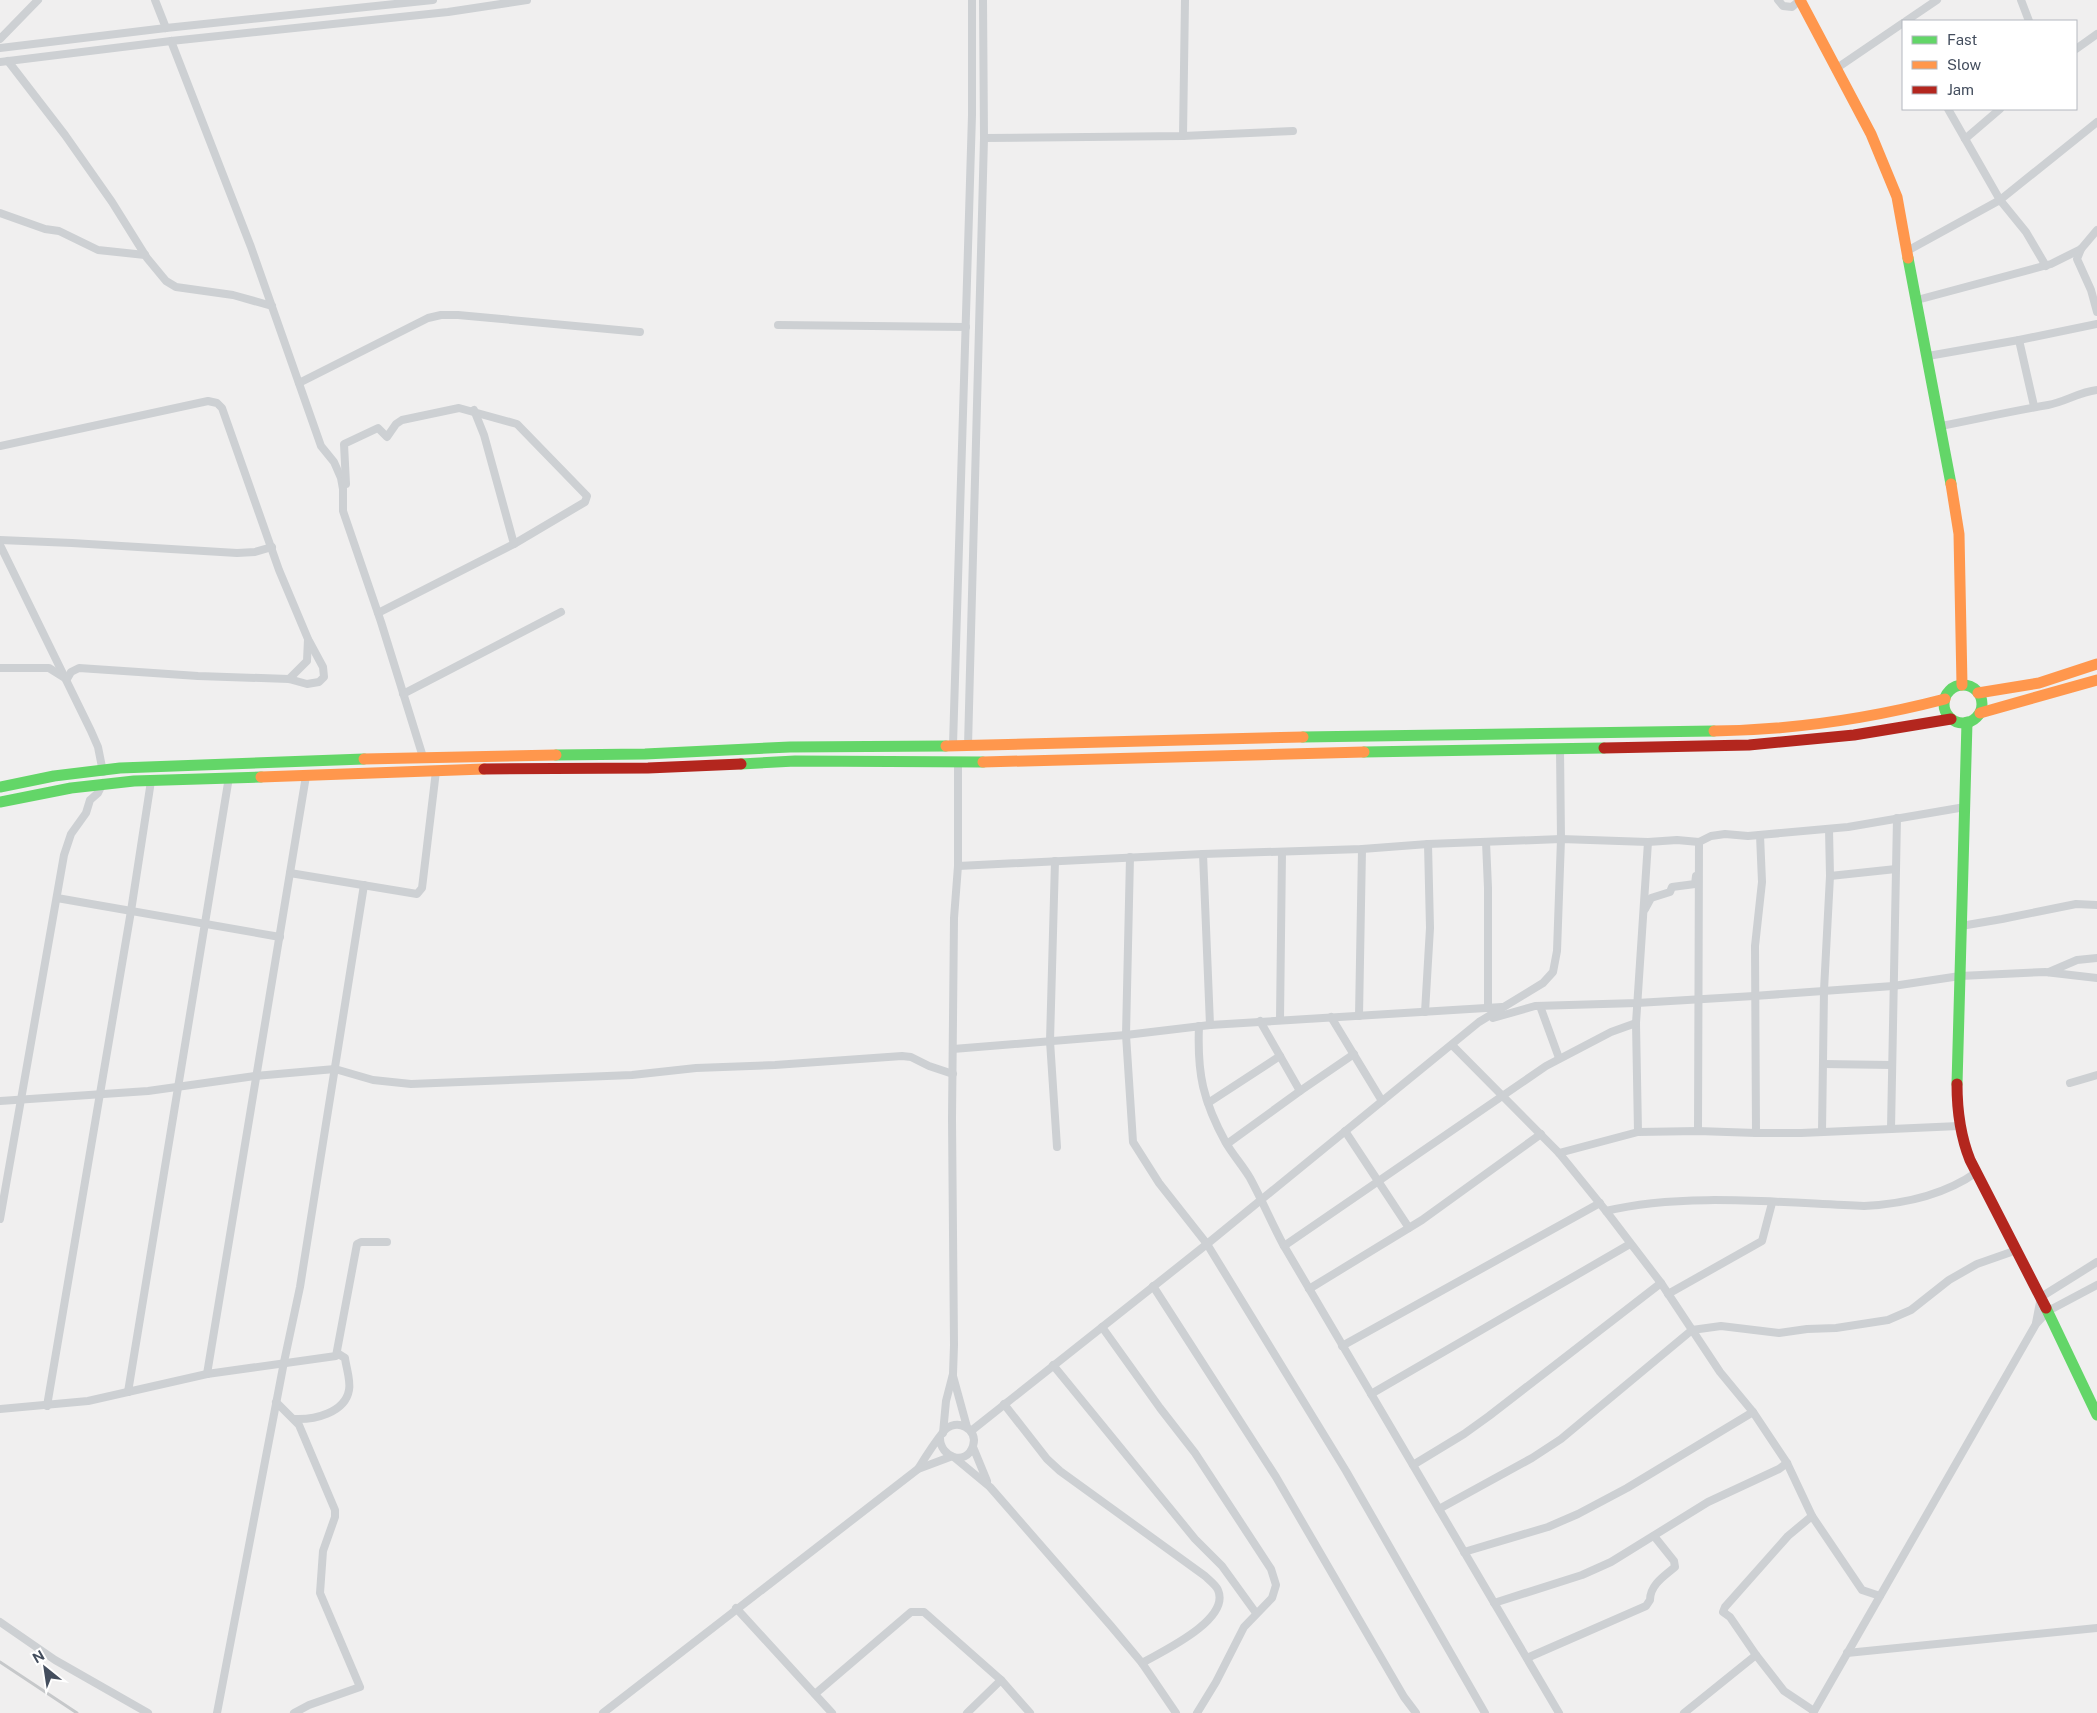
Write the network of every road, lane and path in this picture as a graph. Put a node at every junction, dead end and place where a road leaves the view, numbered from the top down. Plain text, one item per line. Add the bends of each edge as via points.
1 (38, 0) edge
2 (155, 0) edge
3 (433, 0) edge
4 (527, 0) edge
5 (972, 0) edge
6 (983, 0) edge
7 (1185, 0) edge
8 (1778, 0) edge
9 (1800, 0) edge
10 (1937, 0) edge
11 (2021, 0) edge
12 (384, 3) edge
13 (386, 18) junction
14 (1910, 20) edge
15 (2028, 20) edge
16 (1902, 26) edge
17 (166, 28) junction
18 (2097, 34) edge
19 (0, 39) edge
20 (171, 41) junction
21 (0, 48) edge
22 (2077, 48) edge
23 (4, 61) edge
24 (1837, 68) junction
25 (1949, 110) edge
26 (1999, 110) edge
27 (2097, 122) edge
28 (1292, 132) dead end
29 (1183, 136) junction
30 (984, 138) junction
31 (1965, 139) junction
32 (2000, 200) junction
33 (0, 213) edge
34 (2097, 230) edge
35 (2081, 249) junction
36 (1907, 251) junction
37 (145, 255) junction
38 (2046, 266) junction
39 (1917, 300) junction
40 (272, 306) junction
41 (2097, 312) edge
42 (2097, 324) edge
43 (778, 325) dead end
44 (966, 327) junction
45 (640, 332) dead end
46 (2019, 340) junction
47 (1928, 356) junction
48 (299, 383) junction
49 (2097, 390) edge
50 (2034, 406) junction
51 (474, 410) junction
52 (1941, 426) junction
53 (0, 446) edge
54 (343, 511) junction
55 (0, 540) edge
56 (514, 544) junction
57 (0, 545) edge
58 (272, 547) junction
59 (561, 612) dead end
60 (378, 613) junction
61 (308, 639) junction
62 (2097, 664) edge
63 (0, 668) edge
64 (67, 679) junction
65 (289, 679) junction
66 (2097, 680) edge
67 (1962, 685) junction
68 (1978, 692) junction
69 (403, 694) junction
70 (1945, 699) junction
71 (1980, 713) junction
72 (1952, 719) junction
73 (1967, 722) junction
74 (953, 745) junction
75 (968, 746) junction
76 (1560, 749) junction
77 (422, 757) junction
78 (958, 762) junction
79 (103, 770) junction
80 (436, 771) junction
81 (306, 776) junction
82 (229, 777) junction
83 (151, 781) junction
84 (103, 784) junction
85 (0, 786) edge
86 (0, 802) edge
87 (1964, 807) junction
88 (1897, 818) junction
89 (1829, 829) junction
90 (1760, 835) junction
91 (1561, 839) junction
92 (1486, 842) junction
93 (1648, 842) junction
94 (1699, 842) junction
95 (1428, 844) junction
96 (1362, 849) junction
97 (1282, 852) junction
98 (1202, 854) junction
99 (1130, 857) junction
100 (1055, 861) junction
101 (958, 866) junction
102 (1896, 869) junction
103 (290, 874) junction
104 (1830, 876) junction
105 (364, 885) junction
106 (57, 898) junction
107 (2097, 905) edge
108 (132, 911) junction
109 (1643, 912) junction
110 (205, 925) junction
111 (1961, 926) junction
112 (280, 937) junction
113 (2097, 958) edge
114 (2047, 972) junction
115 (1960, 976) junction
116 (2097, 978) edge
117 (1893, 986) junction
118 (1824, 990) junction
119 (1754, 996) junction
120 (1698, 1000) junction
121 (1638, 1004) junction
122 (1540, 1006) junction
123 (1504, 1007) junction
124 (1488, 1008) junction
125 (1424, 1012) junction
126 (1358, 1016) junction
127 (1331, 1017) junction
128 (1280, 1020) junction
129 (1260, 1022) junction
130 (1480, 1022) junction
131 (1636, 1022) junction
132 (1210, 1025) junction
133 (1199, 1026) junction
134 (1126, 1035) junction
135 (1050, 1041) junction
136 (1452, 1044) junction
137 (953, 1050) junction
138 (1354, 1054) junction
139 (1280, 1056) junction
140 (1559, 1058) junction
141 (1823, 1064) junction
142 (1892, 1066) junction
143 (335, 1069) junction
144 (952, 1074) junction
145 (2097, 1075) edge
146 (255, 1076) junction
147 (2070, 1083) dead end
148 (178, 1088) junction
149 (1300, 1091) junction
150 (100, 1094) junction
151 (1503, 1096) junction
152 (22, 1099) junction
153 (0, 1101) edge
154 (1382, 1101) junction
155 (1208, 1102) junction
156 (1960, 1126) junction
157 (1891, 1129) junction
158 (1345, 1131) junction
159 (1698, 1131) junction
160 (1638, 1132) junction
161 (1822, 1132) junction
162 (1541, 1134) junction
163 (1756, 1134) junction
164 (1227, 1144) junction
165 (1057, 1147) dead end
166 (1559, 1153) junction
167 (1977, 1172) junction
168 (1378, 1181) junction
169 (1260, 1199) junction
170 (1772, 1203) junction
171 (1600, 1204) junction
172 (1606, 1211) junction
173 (0, 1219) edge
174 (1410, 1228) junction
175 (386, 1242) dead end
176 (1207, 1244) junction
177 (1630, 1244) junction
178 (1284, 1246) junction
179 (2017, 1251) junction
180 (2097, 1262) edge
181 (1661, 1283) junction
182 (2097, 1285) edge
183 (1153, 1286) junction
184 (1309, 1288) junction
185 (1668, 1294) junction
186 (2041, 1297) junction
187 (2048, 1311) junction
188 (2036, 1324) junction
189 (1102, 1327) junction
190 (1692, 1330) junction
191 (1342, 1346) junction
192 (337, 1353) junction
193 (284, 1362) junction
194 (1053, 1365) junction
195 (207, 1374) junction
196 (953, 1374) junction
197 (128, 1392) junction
198 (1371, 1394) junction
199 (276, 1402) junction
200 (1004, 1404) junction
201 (47, 1406) junction
202 (0, 1409) edge
203 (1753, 1412) junction
204 (2097, 1415) edge
205 (294, 1419) junction
206 (969, 1429) junction
207 (941, 1435) junction
208 (973, 1447) junction
209 (953, 1457) junction
210 (1787, 1463) junction
211 (1413, 1465) junction
212 (918, 1469) junction
213 (990, 1487) junction
214 (1439, 1508) junction
215 (1812, 1516) junction
216 (1654, 1536) junction
217 (1464, 1552) junction
218 (1880, 1596) junction
219 (1494, 1603) junction
220 (736, 1608) junction
221 (1256, 1613) junction
222 (0, 1622) edge
223 (2097, 1628) edge
224 (1847, 1653) junction
225 (1756, 1655) junction
226 (1527, 1658) junction
227 (1142, 1663) junction
228 (1001, 1680) junction
229 (815, 1694) junction
230 (1814, 1712) edge
231 (148, 1713) edge
232 (217, 1713) edge
233 (294, 1713) edge
234 (603, 1713) edge
235 (832, 1713) edge
236 (967, 1713) edge
237 (1030, 1713) edge
238 (1176, 1713) edge
239 (1197, 1713) edge
240 (1416, 1713) edge
241 (1485, 1713) edge
242 (1559, 1713) edge
243 (1684, 1713) edge

1 - 19 street
2 - 17 street
3 - 12 street
4 - 13 street
5 - 44 street
6 - 30 street
7 - 29 street
8 - 9 street via 1783,6 1792,7
9 - 24 main road
10 - 14 street
11 - 15 street
12 - 13 street
12 - 17 street
13 - 20 street
16 - 24 street
17 - 21 street
18 - 22 street
20 - 23 street
20 - 40 street
23 - 37 street via 65,136
24 - 36 main road via 1890,178 1897,197
25 - 31 street
26 - 31 street
27 - 32 street
28 - 29 street
29 - 30 street
30 - 75 street
31 - 32 street
32 - 36 street
32 - 38 street via 2026,232
33 - 37 street via 59,232 98,250
34 - 35 street
35 - 38 street
35 - 41 street via 2077,259
36 - 39 main road
37 - 40 street via 158,274 176,286 233,295
38 - 39 street
39 - 47 main road
40 - 48 street
42 - 46 street
43 - 44 street
44 - 74 street
45 - 48 street via 441,315 428,318
46 - 47 street
46 - 50 street
47 - 52 main road
48 - 54 street via 321,446 334,462 341,478
49 - 50 street
50 - 52 street
51 - 54 street via 459,408 402,420 387,436 378,428 344,444 347,495
51 - 56 street
51 - 56 street via 517,424 586,493 585,502
52 - 67 main road via 1958,534
53 - 58 street via 208,401 217,403 222,408
54 - 60 street
55 - 58 street via 237,553
56 - 60 street
57 - 64 street
58 - 61 street
59 - 69 street
60 - 69 street
61 - 65 street via 307,661
61 - 65 street via 324,667 324,677 319,682 307,684
62 - 68 main road via 2039,682
63 - 64 street via 49,668
64 - 65 street via 79,668
64 - 79 street via 98,747
66 - 71 main road
67 - 68 main road
67 - 70 main road via 1951,690
68 - 71 main road via 1982,703
69 - 77 street
70 - 72 main road via 1945,710
70 - 75 main road via 1845,722 1763,730
71 - 73 main road
72 - 73 main road
72 - 76 main road via 1854,735 1776,743
73 - 87 main road
74 - 75 main road
74 - 77 main road
76 - 78 main road via 1194,754
76 - 91 street
77 - 79 main road
78 - 80 main road via 795,761 681,767
78 - 101 street
79 - 84 street
79 - 85 main road
80 - 81 main road
80 - 105 street via 422,888 416,894
81 - 82 main road
81 - 103 street
82 - 83 main road
82 - 110 street
83 - 84 main road
83 - 108 street
84 - 86 main road
84 - 106 street via 71,834
87 - 88 street
87 - 111 main road
88 - 89 street
88 - 102 street
89 - 90 street
89 - 104 street
90 - 94 street via 1725,834
90 - 119 street via 1762,882 1755,946
91 - 92 street
91 - 93 street
91 - 123 street via 1557,951 1553,972 1543,983
92 - 95 street
92 - 124 street
93 - 94 street
93 - 109 street
94 - 109 street via 1695,884 1672,888 1670,892 1651,898
94 - 120 street
95 - 96 street
95 - 125 street via 1430,928
96 - 97 street
96 - 126 street
97 - 98 street
97 - 128 street
98 - 99 street
98 - 132 street
99 - 100 street
99 - 134 street
100 - 101 street
100 - 135 street
101 - 137 street via 954,918
102 - 104 street
102 - 117 street
103 - 105 street
103 - 112 street
104 - 118 street
105 - 143 street
106 - 108 street
106 - 152 street
107 - 111 street via 2076,904
108 - 110 street
108 - 150 street
109 - 121 street
110 - 112 street
110 - 148 street
111 - 115 main road
112 - 146 street
113 - 114 street via 2077,960
114 - 115 street
114 - 116 street
115 - 117 street
115 - 156 main road via 1957,1093
117 - 118 street
117 - 142 street
118 - 119 street
118 - 141 street
119 - 120 street
119 - 163 street
120 - 121 street
120 - 159 street
121 - 122 street
121 - 131 street
122 - 130 street
122 - 140 street
123 - 124 street
123 - 130 street
124 - 125 street
125 - 126 street
126 - 127 street
127 - 128 street
127 - 138 street
128 - 129 street
129 - 132 street
129 - 139 street
130 - 136 street
131 - 140 street
131 - 160 street
132 - 133 street
133 - 134 street
133 - 155 street via 1199,1063
134 - 135 street
134 - 176 street via 1133,1142 1159,1183
135 - 137 street
135 - 165 street
136 - 151 street
136 - 154 street
137 - 144 street
138 - 149 street
138 - 154 street
139 - 149 street
139 - 155 street
140 - 151 street
141 - 142 street
141 - 161 street
142 - 157 street
143 - 144 street via 373,1080 411,1084 632,1075 696,1068 911,1056
143 - 146 street
143 - 193 street via 300,1287
144 - 196 street
145 - 147 street
146 - 148 street
146 - 195 street
148 - 150 street
148 - 197 street
149 - 164 street
150 - 152 street
150 - 201 street
151 - 162 street
151 - 168 street
152 - 153 street
152 - 173 street
154 - 158 street
155 - 164 street
156 - 157 street
156 - 167 main road via 1961,1136
157 - 161 street
158 - 168 street
158 - 169 street
159 - 160 street
159 - 163 street
160 - 166 street
161 - 163 street
162 - 166 street
162 - 174 street
164 - 169 street
166 - 171 street
167 - 170 street via 1934,1194 1893,1204
167 - 179 main road
168 - 174 street
168 - 178 street
169 - 176 street
169 - 178 street
170 - 172 street via 1686,1201
170 - 185 street via 1762,1241
171 - 172 street
171 - 191 street
172 - 177 street
174 - 184 street
175 - 192 street via 357,1244
176 - 183 street
176 - 241 street via 1346,1471
177 - 181 street
177 - 198 street
178 - 184 street
179 - 186 main road
179 - 190 street via 1977,1264 1948,1280 1911,1310 1888,1320 1779,1333 1721,1326
180 - 186 street
181 - 185 street
181 - 211 street via 1483,1420
182 - 187 street
183 - 189 street
183 - 240 street via 1276,1477
184 - 191 street
185 - 190 street
186 - 187 main road
186 - 188 street
187 - 188 street
187 - 204 main road
188 - 218 street
189 - 194 street
189 - 221 street via 1195,1453 1271,1569 1276,1585 1272,1598
190 - 203 street via 1720,1372
190 - 214 street via 1561,1439
191 - 198 street
192 - 193 street via 330,1359
192 - 205 street via 345,1358 350,1389 343,1405 321,1415
193 - 195 street
193 - 199 street
194 - 200 street
194 - 221 street via 1190,1532 1222,1566
195 - 197 street
196 - 206 street
196 - 207 street
197 - 201 street
198 - 211 street
199 - 205 street
199 - 232 street
200 - 206 street
200 - 227 street via 1046,1459 1205,1576 1218,1590 1220,1596 1216,1611 1203,1626
201 - 202 street
203 - 210 street
203 - 217 street via 1578,1514 1548,1527
205 - 233 street via 336,1510 323,1551 320,1593 360,1687
206 - 207 street via 952,1425
206 - 208 street
207 - 209 street via 942,1450
207 - 212 street
208 - 209 street via 966,1456
208 - 213 street
209 - 212 street
209 - 213 street
210 - 215 street
210 - 216 street via 1708,1502
211 - 214 street
212 - 220 street
213 - 227 street
214 - 217 street
215 - 218 street via 1862,1590
215 - 225 street via 1788,1536 1725,1607 1723,1612 1730,1617
216 - 219 street via 1612,1562 1582,1575
216 - 226 street via 1674,1561 1675,1567 1656,1583 1646,1606
217 - 219 street
218 - 224 street
219 - 226 street
220 - 229 street
220 - 234 street
221 - 239 street via 1244,1627
222 - 231 street via 55,1660
223 - 224 street
224 - 230 street
225 - 230 street via 1784,1691
225 - 243 street
226 - 242 street
227 - 238 street
228 - 229 street via 924,1612 911,1612
228 - 236 street
228 - 237 street
229 - 235 street

